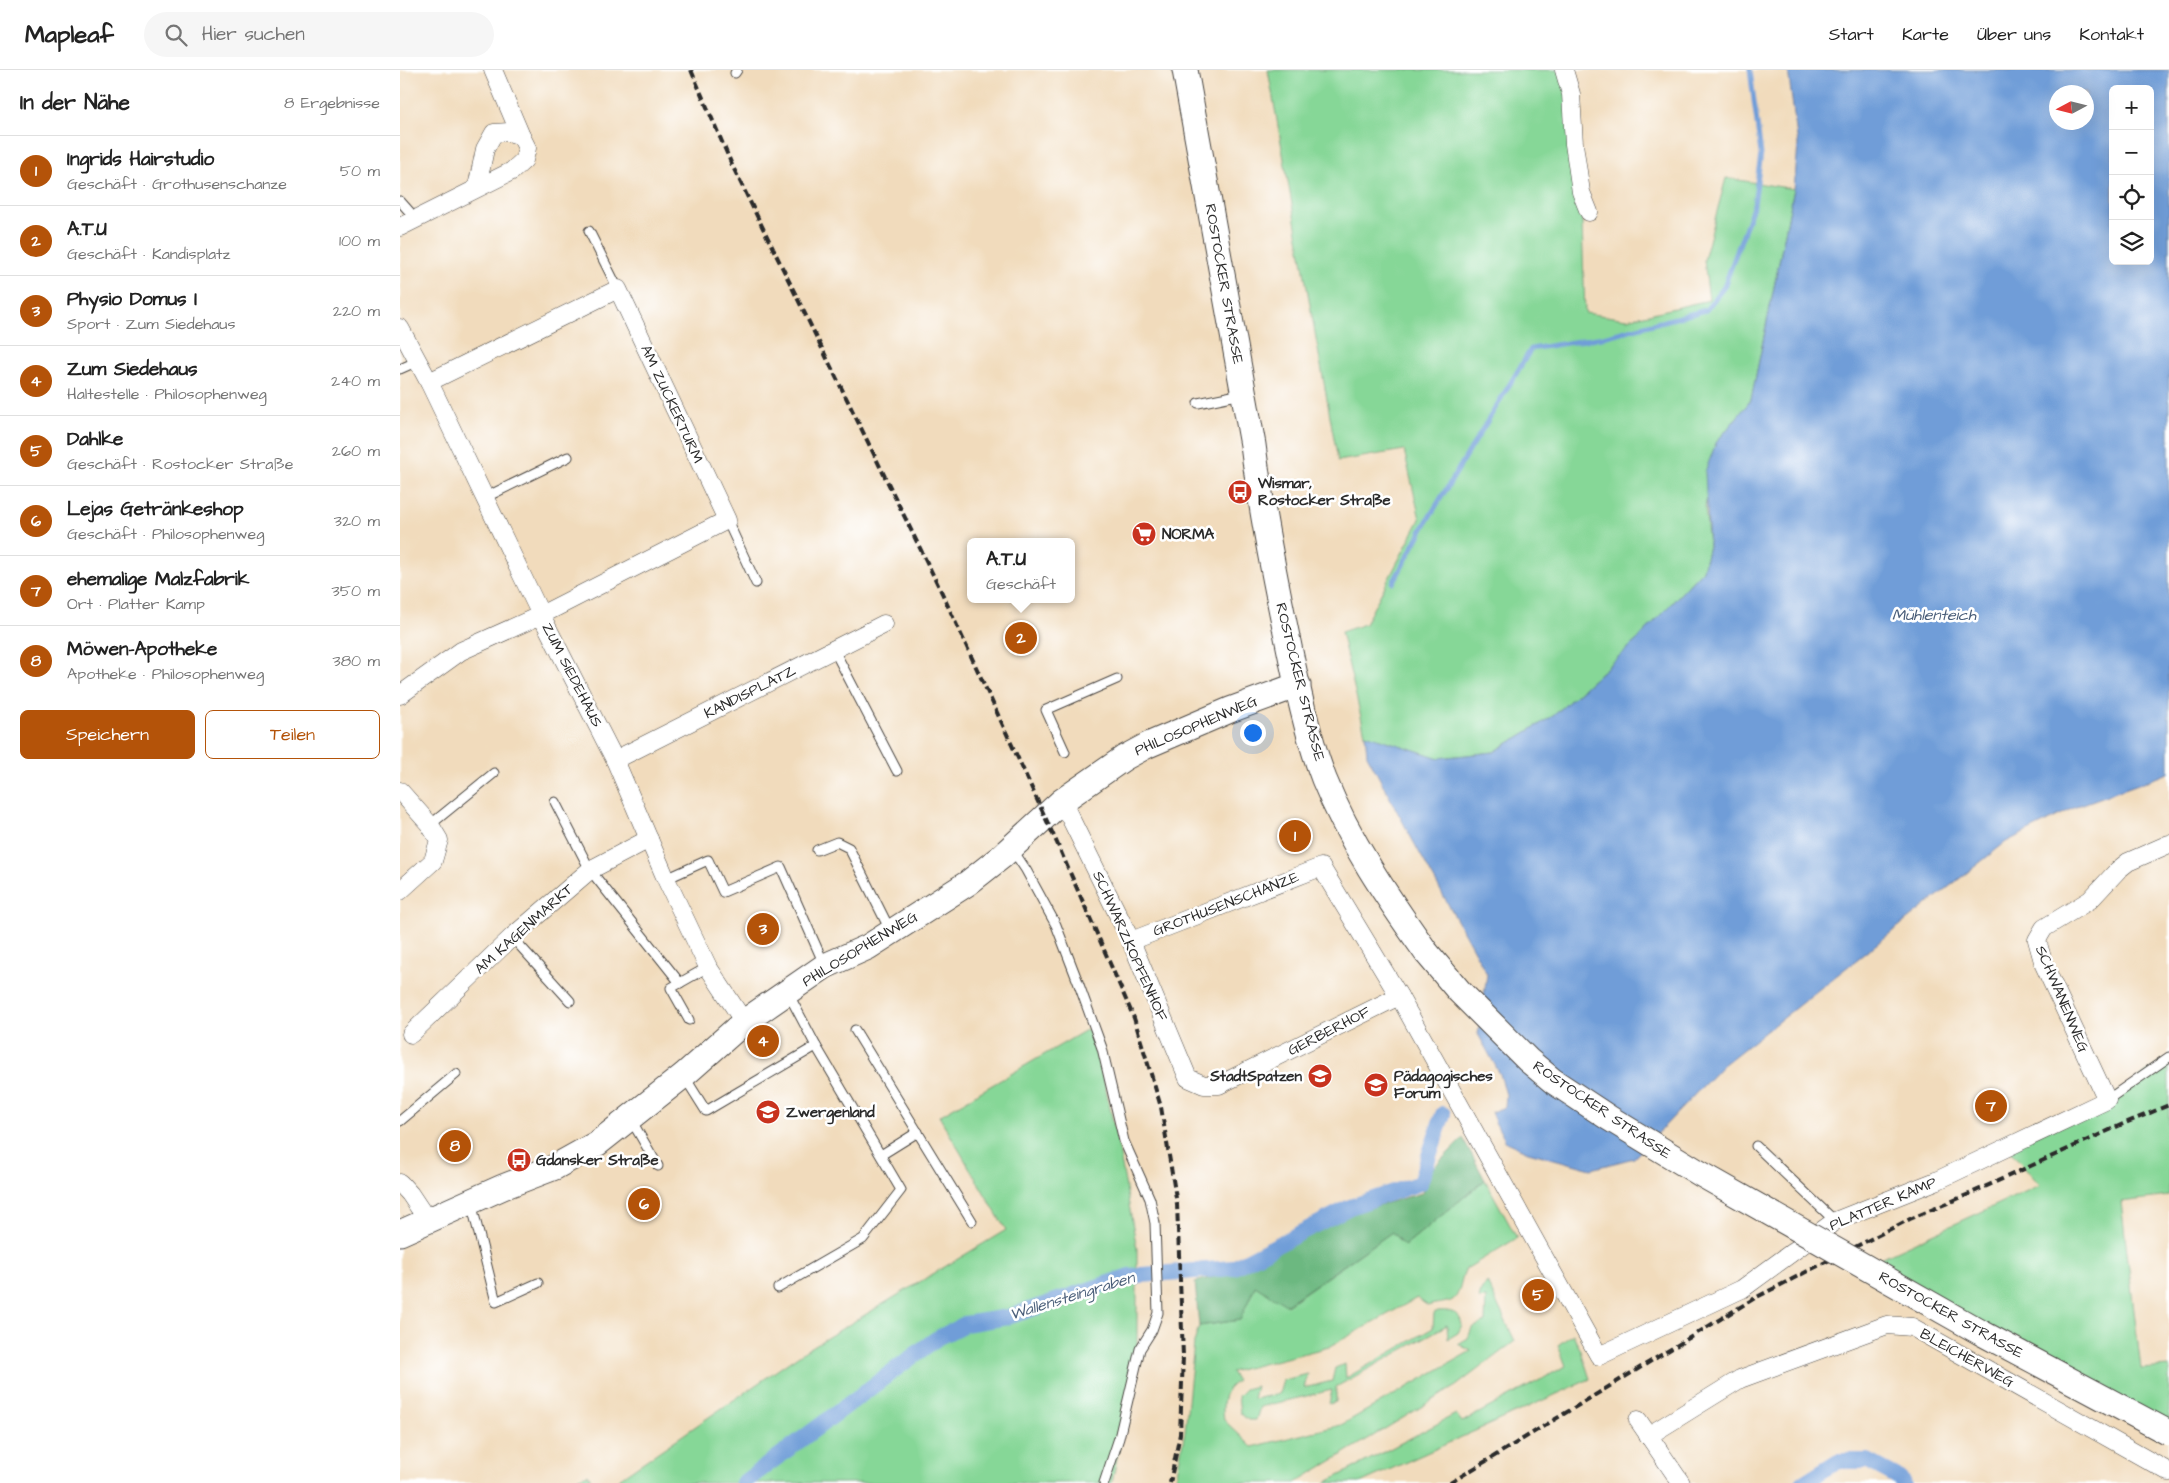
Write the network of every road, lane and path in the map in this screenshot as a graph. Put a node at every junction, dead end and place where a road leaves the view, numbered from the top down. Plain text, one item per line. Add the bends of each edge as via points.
1 (493, 70) edge
2 (1185, 70) edge
3 (1564, 70) edge
4 (521, 136) junction
5 (477, 187) junction
6 (400, 201) edge
7 (1589, 212) dead end
8 (416, 219) junction
9 (400, 227) edge
10 (589, 231) dead end
11 (618, 289) junction
12 (400, 328) edge
13 (418, 361) junction
14 (400, 370) edge
15 (429, 382) junction
16 (1244, 394) junction
17 (1198, 402) dead end
18 (568, 457) dead end
19 (484, 498) junction
20 (727, 520) junction
21 (756, 583) dead end
22 (541, 615) junction
23 (884, 624) dead end
24 (834, 650) junction
25 (1118, 679) dead end
26 (1298, 685) junction
27 (400, 695) edge
28 (1065, 752) dead end
29 (615, 760) junction
30 (897, 771) dead end
31 (494, 773) dead end
32 (400, 791) edge
33 (1062, 801) junction
34 (555, 802) dead end
35 (430, 825) junction
36 (649, 839) junction
37 (2169, 844) edge
38 (1010, 847) junction
39 (817, 850) dead end
40 (590, 870) junction
41 (666, 879) junction
42 (400, 891) edge
43 (891, 932) junction
44 (512, 937) junction
45 (1131, 941) junction
46 (825, 966) junction
47 (708, 967) junction
48 (680, 983) junction
49 (788, 993) junction
50 (1399, 996) junction
51 (570, 1001) dead end
52 (688, 1020) dead end
53 (744, 1022) junction
54 (855, 1030) dead end
55 (411, 1034) dead end
56 (816, 1046) junction
57 (2169, 1057) edge
58 (456, 1074) dead end
59 (684, 1075) junction
60 (1204, 1085) joint
61 (2107, 1100) junction
62 (630, 1118) junction
63 (400, 1121) edge
64 (918, 1132) junction
65 (1756, 1146) dead end
66 (881, 1155) junction
67 (658, 1166) dead end
68 (400, 1183) edge
69 (471, 1202) junction
70 (428, 1221) junction
71 (972, 1221) dead end
72 (1835, 1221) junction
73 (400, 1233) edge
74 (538, 1283) dead end
75 (778, 1288) dead end
76 (1638, 1420) dead end
77 (2169, 1433) edge
78 (1648, 1436) junction
79 (2169, 1472) edge
80 (1104, 1483) edge
81 (1680, 1483) edge

1 - 4 street
2 - 16 main road, ROSTOCKER STRASSE
3 - 7 street via 1571,94 1581,192
4 - 5 street via 527,148 524,160 512,171
4 - 5 street via 509,132 494,133 485,148
5 - 8 street
6 - 8 lane
8 - 9 street
10 - 11 lane
11 - 15 street
11 - 20 street, AM ZUCKERTURM
12 - 13 street, ZUM SIEDEHAUS
13 - 14 lane
13 - 15 street, ZUM SIEDEHAUS
15 - 19 street, ZUM SIEDEHAUS
16 - 17 lane
16 - 26 main road, ROSTOCKER STRASSE via 1261,504
18 - 19 lane
19 - 22 street, ZUM SIEDEHAUS
20 - 21 lane
20 - 22 street
22 - 27 street via 461,651
22 - 29 street, ZUM SIEDEHAUS
23 - 24 street, KANDISPLATZ
24 - 29 street, KANDISPLATZ
24 - 30 lane
25 - 28 lane via 1046,710
26 - 33 main road, PHILOSOPHENWEG via 1148,745
26 - 77 main road, ROSTOCKER STRASSE, bridge via 1316,755 1342,818 1367,866 1426,952 1459,992 1528,1060 1609,1118 1701,1174 1963,1323
29 - 36 street, ZUM SIEDEHAUS
31 - 35 lane
32 - 35 street
33 - 38 main road, PHILOSOPHENWEG
33 - 45 street, SCHWARZKOPFENHOF
34 - 40 lane
35 - 42 street via 439,840 433,861
36 - 40 street, AM KAGENMARKT
36 - 41 street, ZUM SIEDEHAUS
37 - 61 street, SCHWANENWEG via 2128,862 2090,900 2044,928 2037,940 2044,965
38 - 43 main road, PHILOSOPHENWEG via 968,883
38 - 80 lane via 1056,925 1102,1048 1124,1141 1150,1199 1155,1223 1158,1313 1140,1349 1119,1438
39 - 43 lane via 837,842 849,848
40 - 44 street, AM KAGENMARKT
40 - 48 lane
41 - 46 lane via 708,860 723,892 781,867
41 - 47 street, ZUM SIEDEHAUS
43 - 46 main road, PHILOSOPHENWEG via 868,947
44 - 51 lane
44 - 55 street, AM KAGENMARKT
45 - 50 street, GROTHUSENSCHANZE via 1321,867
45 - 60 street, SCHWARZKOPFENHOF via 1188,1078
46 - 49 main road, PHILOSOPHENWEG
47 - 48 lane
47 - 53 street, ZUM SIEDEHAUS
48 - 52 lane via 671,988
49 - 53 main road, PHILOSOPHENWEG
49 - 56 lane
50 - 60 street, GERBERHOF via 1245,1074 1219,1085
50 - 72 street, PLATTER KAMP via 1599,1356 1742,1290
53 - 59 main road, PHILOSOPHENWEG
54 - 64 lane
56 - 59 lane via 706,1112
56 - 66 lane
57 - 61 lane, PLATTER KAMP
58 - 63 lane
59 - 62 main road, PHILOSOPHENWEG
61 - 72 street, PLATTER KAMP via 1936,1181
62 - 67 lane
62 - 69 main road, PHILOSOPHENWEG via 598,1143 555,1167
64 - 66 lane
64 - 71 lane
65 - 72 lane
66 - 75 lane via 901,1190 863,1239
68 - 70 street
69 - 70 main road, PHILOSOPHENWEG
69 - 74 lane via 496,1302
70 - 73 main road, PHILOSOPHENWEG
76 - 78 street
78 - 79 street, BLEICHERWEG via 1740,1379 1888,1325 1912,1327
78 - 81 street

